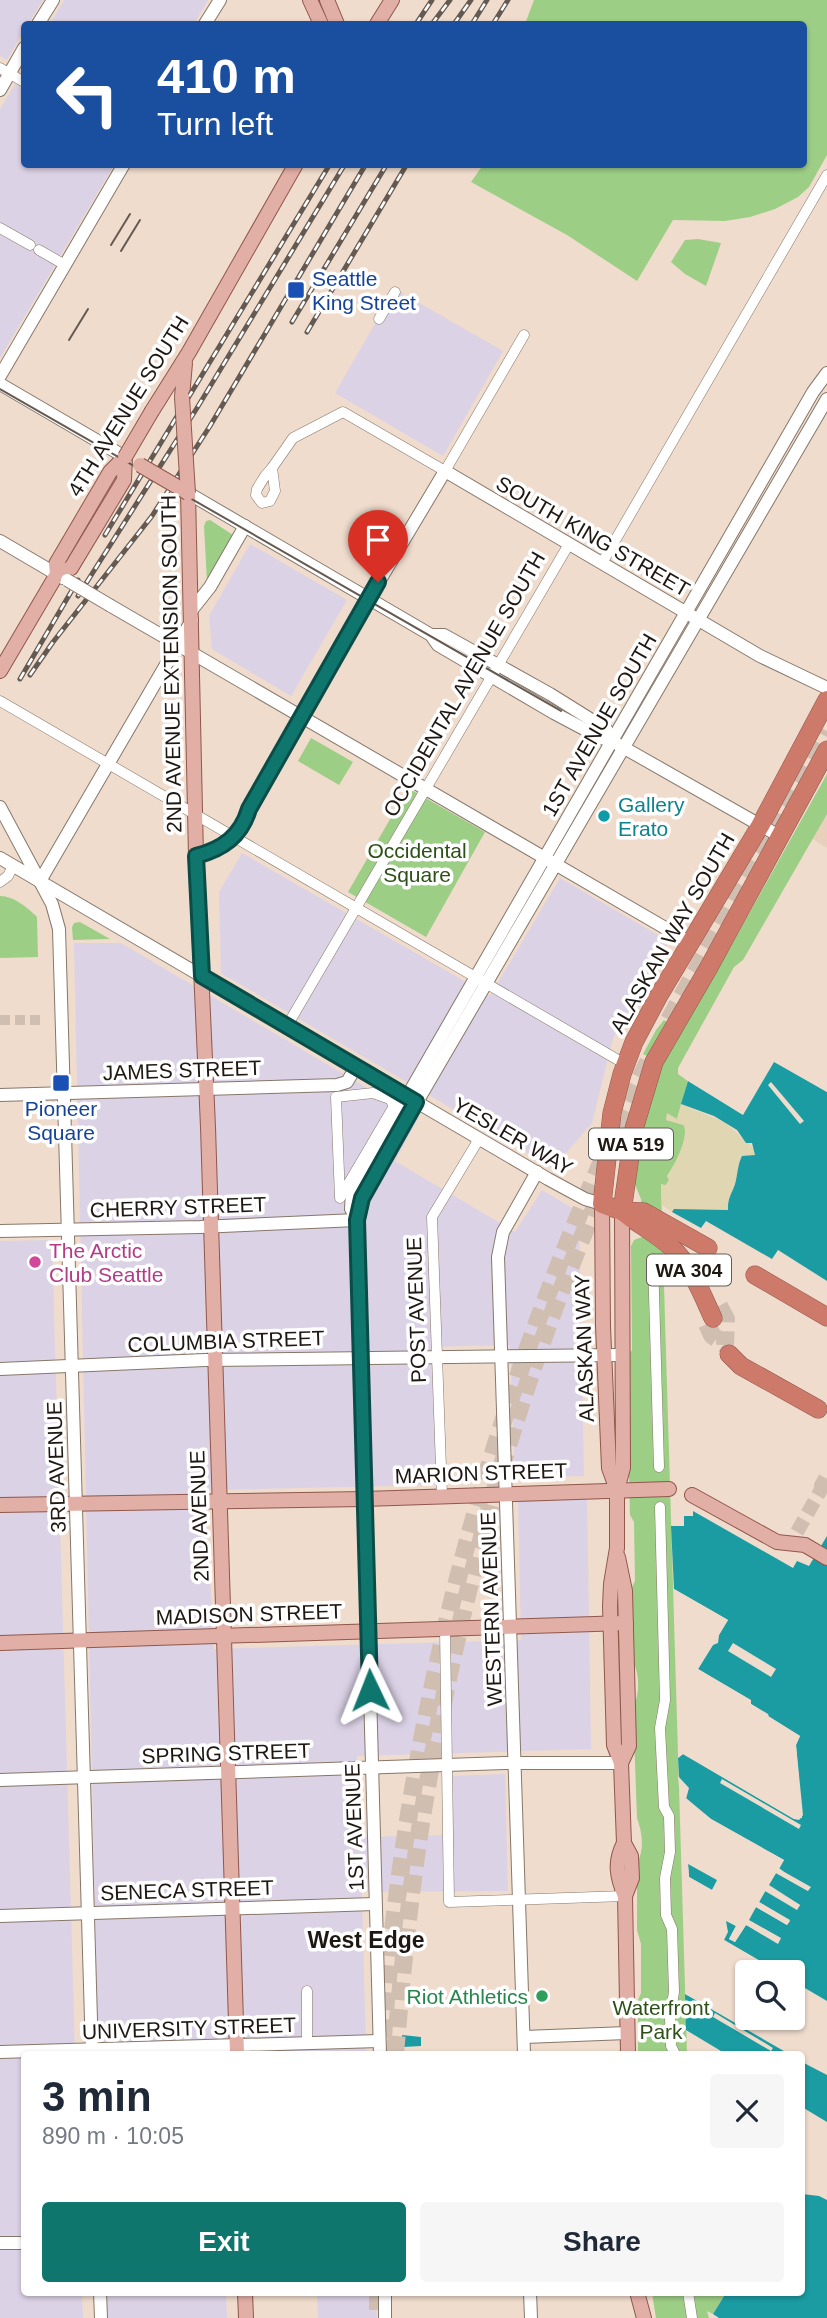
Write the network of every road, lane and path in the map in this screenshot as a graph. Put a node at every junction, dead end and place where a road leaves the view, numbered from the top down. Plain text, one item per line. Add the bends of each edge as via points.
1 (52, 0) edge
2 (220, 0) edge
3 (310, 0) edge
4 (327, 0) edge
5 (392, 0) edge
6 (40, 21) edge
7 (207, 21) edge
8 (320, 21) edge
9 (336, 21) edge
10 (379, 21) edge
11 (21, 52) edge
12 (5, 71) edge
13 (21, 80) edge
14 (0, 90) edge
15 (122, 168) edge
16 (294, 168) edge
17 (827, 175) edge
18 (0, 228) edge
19 (65, 265) junction
20 (395, 292) dead end
21 (379, 319) dead end
22 (524, 335) dead end
23 (189, 352) junction
24 (827, 373) edge
25 (0, 376) edge
26 (0, 384) edge
27 (827, 399) edge
28 (125, 457) junction
29 (272, 468) dead end
30 (445, 471) junction
31 (188, 493) junction
32 (245, 526) junction
33 (0, 541) edge
34 (569, 544) junction
35 (602, 563) junction
36 (62, 577) junction
37 (369, 598) junction
38 (686, 612) junction
39 (192, 616) junction
40 (699, 620) junction
41 (432, 635) junction
42 (177, 645) junction
43 (192, 653) junction
44 (498, 665) junction
45 (0, 671) edge
46 (491, 677) junction
47 (827, 688) edge
48 (827, 700) edge
49 (0, 701) edge
50 (303, 718) junction
51 (618, 744) junction
52 (827, 750) edge
53 (108, 763) junction
54 (425, 789) junction
55 (0, 807) edge
56 (196, 813) junction
57 (760, 826) junction
58 (235, 837) junction
59 (780, 837) junction
60 (196, 856) junction
61 (0, 858) edge
62 (550, 862) junction
63 (13, 866) junction
64 (40, 881) junction
65 (0, 882) edge
66 (355, 907) junction
67 (691, 943) junction
68 (202, 976) junction
69 (481, 980) junction
70 (286, 1026) junction
71 (625, 1064) junction
72 (356, 1067) junction
73 (206, 1089) junction
74 (64, 1093) junction
75 (0, 1095) edge
76 (412, 1099) junction
77 (477, 1137) junction
78 (537, 1172) junction
79 (340, 1198) joint
80 (602, 1205) junction
81 (622, 1211) junction
82 (357, 1220) junction
83 (210, 1227) junction
84 (67, 1229) junction
85 (0, 1230) edge
86 (708, 1248) dead end
87 (653, 1259) dead end
88 (755, 1275) dead end
89 (713, 1316) tunnel mouth
90 (827, 1317) edge
91 (729, 1354) dead end
92 (604, 1355) junction
93 (621, 1355) junction
94 (438, 1356) junction
95 (500, 1356) junction
96 (361, 1357) junction
97 (215, 1360) junction
98 (71, 1366) junction
99 (0, 1369) edge
100 (818, 1409) dead end
101 (659, 1467) dead end
102 (669, 1489) dead end
103 (617, 1490) junction
104 (506, 1493) junction
105 (442, 1495) junction
106 (692, 1495) dead end
107 (364, 1499) junction
108 (219, 1501) junction
109 (77, 1504) junction
110 (0, 1505) edge
111 (660, 1507) dead end
112 (617, 1549) junction
113 (827, 1558) edge
114 (626, 1623) junction
115 (611, 1625) junction
116 (510, 1627) junction
117 (446, 1629) junction
118 (368, 1631) junction
119 (223, 1635) junction
120 (79, 1641) junction
121 (0, 1643) edge
122 (621, 1762) junction
123 (515, 1763) junction
124 (447, 1765) junction
125 (372, 1768) junction
126 (228, 1772) junction
127 (85, 1777) junction
128 (0, 1780) edge
129 (625, 1896) junction
130 (518, 1900) junction
131 (375, 1904) junction
132 (232, 1909) junction
133 (88, 1912) junction
134 (0, 1916) edge
135 (307, 1991) dead end
136 (627, 2034) junction
137 (524, 2037) junction
138 (307, 2044) junction
139 (379, 2048) edge
140 (237, 2050) edge
141 (92, 2051) edge
142 (164, 2051) edge
143 (524, 2051) edge
144 (628, 2051) edge
145 (674, 2051) edge
146 (0, 2052) edge
147 (21, 2052) edge
148 (0, 2243) edge
149 (21, 2243) edge
150 (100, 2296) edge
151 (245, 2296) edge
152 (385, 2296) edge
153 (530, 2296) edge
154 (689, 2296) edge
155 (637, 2305) edge
156 (101, 2318) edge
157 (246, 2318) edge
158 (385, 2318) edge
159 (531, 2318) edge
160 (644, 2318) edge
161 (692, 2318) edge

1 - 6 main road
2 - 7 main road
3 - 8 main road
4 - 9 main road
5 - 10 main road
11 - 12 main road
12 - 13 street
12 - 14 main road
15 - 19 main road
16 - 23 main road, 4TH AVENUE SOUTH
17 - 35 street
18 - 19 street
19 - 25 main road
20 - 21 street
22 - 30 street
23 - 28 main road, 4TH AVENUE SOUTH, bridge
23 - 31 main road, 2ND AVENUE EXTENSION SOUTH, bridge via 181,389
24 - 38 main road, 1ST AVENUE SOUTH
26 - 28 main road
27 - 40 main road, 1ST AVENUE SOUTH
28 - 31 main road, bridge
28 - 36 main road, 4TH AVENUE SOUTH via 110,472 56,564
29 - 30 street, SOUTH KING STREET via 293,438 343,412
30 - 34 main road, SOUTH KING STREET
30 - 37 main road
31 - 32 main road
31 - 39 main road, 2ND AVENUE EXTENSION SOUTH
32 - 37 main road
32 - 39 main road
33 - 36 main road
34 - 35 main road, SOUTH KING STREET
34 - 44 street, OCCIDENTAL AVENUE SOUTH
35 - 38 main road, SOUTH KING STREET
36 - 42 main road, bridge
36 - 45 main road, 4TH AVENUE SOUTH
37 - 41 main road
37 - 50 main road
38 - 40 main road, SOUTH KING STREET
38 - 51 main road, 1ST AVENUE SOUTH
39 - 42 main road
39 - 43 main road, 2ND AVENUE EXTENSION SOUTH
40 - 47 main road, SOUTH KING STREET
40 - 51 main road, 1ST AVENUE SOUTH
41 - 44 main road via 444,635
41 - 46 main road via 438,645
42 - 43 main road
42 - 53 main road
43 - 50 main road
43 - 56 main road, 2ND AVENUE EXTENSION SOUTH
44 - 46 street, OCCIDENTAL AVENUE SOUTH
44 - 51 main road via 606,729
46 - 51 main road
46 - 54 street, OCCIDENTAL AVENUE SOUTH
48 - 57 highway, ALASKAN WAY SOUTH / WA 519
49 - 53 street
50 - 54 main road
50 - 58 street
51 - 57 main road
51 - 62 main road, 1ST AVENUE SOUTH
52 - 59 highway
53 - 56 street
53 - 64 main road
54 - 62 main road
54 - 66 street, OCCIDENTAL AVENUE SOUTH
55 - 64 main road, 3RD AVENUE
56 - 58 street
56 - 60 main road, 2ND AVENUE EXTENSION SOUTH
57 - 59 main road
57 - 67 highway, ALASKAN WAY SOUTH / WA 519
58 - 60 street
58 - 66 street
59 - 81 highway, WA 519 via 648,1077 634,1129
60 - 68 main road, 2ND AVENUE EXTENSION SOUTH
61 - 63 main road, YESLER WAY
62 - 67 main road
62 - 69 main road, 1ST AVENUE SOUTH
63 - 64 main road, YESLER WAY
63 - 65 street
64 - 68 main road, YESLER WAY
64 - 74 main road, 3RD AVENUE via 59,929
66 - 69 street
66 - 70 street, OCCIDENTAL AVENUE SOUTH
67 - 71 highway, ALASKAN WAY SOUTH / WA 519 via 641,1026
68 - 70 main road, YESLER WAY
68 - 73 main road, 2ND AVENUE
69 - 71 street
69 - 76 main road, 1ST AVENUE SOUTH
70 - 72 main road, YESLER WAY
71 - 80 highway, ALASKAN WAY SOUTH / WA 519 via 612,1113
72 - 73 main road, JAMES STREET via 347,1082 340,1084
72 - 76 main road, YESLER WAY
73 - 74 main road, JAMES STREET
73 - 83 main road, 2ND AVENUE
74 - 75 main road, JAMES STREET
74 - 84 main road, 3RD AVENUE
76 - 77 main road, YESLER WAY
76 - 82 main road, 1ST AVENUE via 362,1198
77 - 78 main road, YESLER WAY
77 - 94 street, POST AVENUE via 432,1217
78 - 80 main road, YESLER WAY
78 - 95 main road, WESTERN AVENUE via 500,1242
79 - 79 street via 394,1106 385,1096 336,1097
80 - 81 highway, WA 304
80 - 92 main road, ALASKAN WAY
81 - 86 highway, WA 304 via 644,1212
81 - 89 highway, WA 304 via 680,1256
81 - 93 main road, ALASKAN WAY
82 - 83 main road, CHERRY STREET
82 - 96 main road, 1ST AVENUE
83 - 84 main road, CHERRY STREET
83 - 97 main road, 2ND AVENUE
84 - 85 main road, CHERRY STREET
84 - 98 main road, 3RD AVENUE
87 - 101 street
88 - 90 highway, WA 304
91 - 100 highway via 741,1366
92 - 93 main road, COLUMBIA STREET
92 - 95 main road, COLUMBIA STREET
92 - 103 main road, ALASKAN WAY via 608,1468
93 - 103 main road, ALASKAN WAY via 623,1468
94 - 95 main road, COLUMBIA STREET
94 - 96 main road, COLUMBIA STREET
94 - 105 street, POST AVENUE
95 - 104 main road, WESTERN AVENUE
96 - 97 main road, COLUMBIA STREET
96 - 107 main road, 1ST AVENUE
97 - 98 main road, COLUMBIA STREET
97 - 108 main road, 2ND AVENUE
98 - 99 main road, COLUMBIA STREET
98 - 109 main road, 3RD AVENUE
102 - 103 main road, MARION STREET
103 - 104 main road, MARION STREET
103 - 112 main road, ALASKAN WAY
104 - 105 main road, MARION STREET
104 - 116 main road, WESTERN AVENUE
105 - 107 main road, MARION STREET
106 - 113 main road via 777,1542 796,1538
107 - 108 main road, MARION STREET
107 - 118 main road, 1ST AVENUE
108 - 109 main road, MARION STREET
108 - 119 main road, 2ND AVENUE
109 - 110 main road, MARION STREET
109 - 120 main road, 3RD AVENUE
111 - 145 street via 665,1700 660,1728 664,1807 669,1816 665,1878 666,1915 672,1929
112 - 114 main road, ALASKAN WAY
112 - 115 main road, ALASKAN WAY via 610,1588
114 - 115 main road, MADISON STREET
114 - 122 main road, ALASKAN WAY via 629,1746
115 - 116 main road, MADISON STREET
115 - 122 main road, ALASKAN WAY via 614,1745
116 - 117 main road, MADISON STREET
116 - 123 main road, WESTERN AVENUE
117 - 118 main road, MADISON STREET
117 - 124 street
118 - 119 main road, MADISON STREET
118 - 125 main road, 1ST AVENUE
119 - 120 main road, MADISON STREET
119 - 126 main road, 2ND AVENUE
120 - 121 main road, MADISON STREET
120 - 127 main road, 3RD AVENUE
122 - 123 main road, SPRING STREET
122 - 129 main road, ALASKAN WAY via 624,1843 618,1855 617,1878
123 - 124 main road, SPRING STREET
123 - 130 main road, WESTERN AVENUE
124 - 125 main road, SPRING STREET
124 - 130 street via 449,1902
125 - 126 main road, SPRING STREET
125 - 131 main road, 1ST AVENUE
126 - 127 main road, SPRING STREET
126 - 132 main road, 2ND AVENUE
127 - 128 main road, SPRING STREET
127 - 133 main road, 3RD AVENUE
129 - 130 street
129 - 136 main road, ALASKAN WAY
130 - 137 main road, WESTERN AVENUE
131 - 132 main road, SENECA STREET
131 - 139 main road, 1ST AVENUE
132 - 133 main road, SENECA STREET
132 - 140 main road, 2ND AVENUE
133 - 134 main road, SENECA STREET
133 - 141 main road, 3RD AVENUE
135 - 138 street
136 - 137 main road
136 - 144 main road, ALASKAN WAY
137 - 143 main road, WESTERN AVENUE
138 - 139 main road, UNIVERSITY STREET
138 - 140 main road, UNIVERSITY STREET
140 - 142 main road, UNIVERSITY STREET
146 - 147 main road, UNIVERSITY STREET
148 - 149 main road
150 - 156 main road
151 - 157 main road
152 - 158 main road
153 - 159 main road
154 - 161 street
155 - 160 main road

